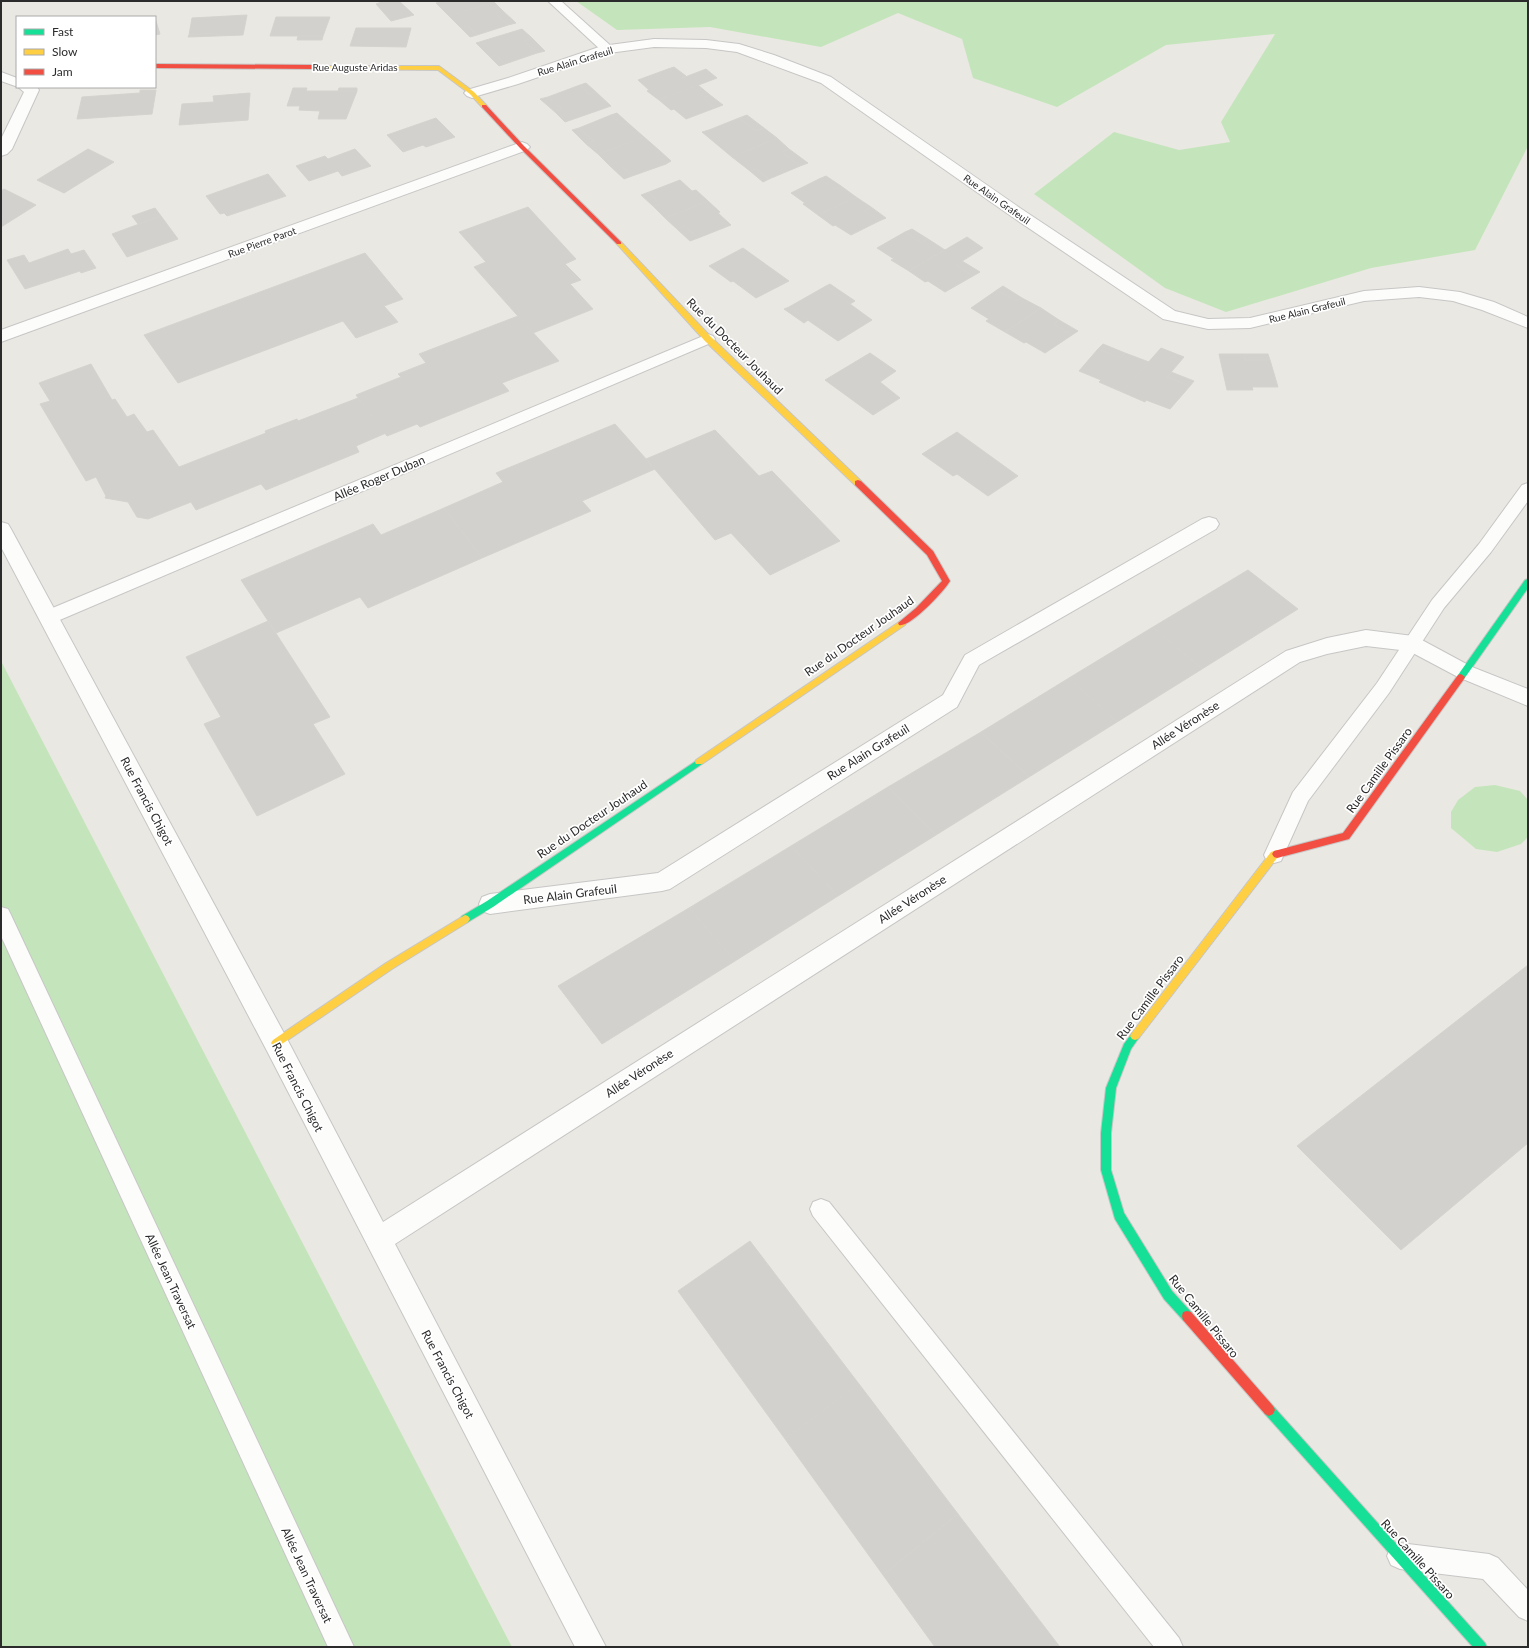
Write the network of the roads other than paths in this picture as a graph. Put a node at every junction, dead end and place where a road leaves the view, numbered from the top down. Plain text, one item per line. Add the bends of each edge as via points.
1 (554, 1) edge
2 (607, 49) junction
3 (156, 66) edge
4 (1, 76) edge
5 (16, 84) edge
6 (28, 89) edge
7 (472, 93) junction
8 (522, 147) junction
9 (1, 151) edge
10 (1528, 323) edge
11 (1, 336) edge
12 (708, 339) junction
13 (1528, 489) edge
14 (1209, 524) dead end
15 (1, 529) edge
16 (1528, 582) edge
17 (49, 617) junction
18 (1413, 644) junction
19 (1465, 672) junction
20 (1528, 698) edge
21 (1274, 855) junction
22 (490, 904) junction
23 (1, 915) edge
24 (276, 1043) junction
25 (821, 1209) dead end
26 (378, 1240) junction
27 (1400, 1556) junction
28 (1528, 1608) edge
29 (340, 1647) edge
30 (591, 1647) edge
31 (1170, 1647) edge
32 (1481, 1647) edge

1 - 2 lane
2 - 7 street, Rue Alain Grafeuil
2 - 10 street, Rue Alain Grafeuil via 654,43 706,44 739,48 826,80 1169,315 1208,324 1250,323 1364,296 1419,292 1454,296 1488,306
3 - 7 street, Rue Auguste Aridas via 438,68
4 - 5 street
6 - 9 street
7 - 8 street, Rue Auguste Aridas
8 - 11 street, Rue Pierre Parot
8 - 12 street, Rue du Docteur Jouhaud via 619,243
12 - 17 lane, Allée Roger Duban
12 - 22 street, Rue du Docteur Jouhaud via 930,554 946,581 919,610 891,631
13 - 18 lane via 1485,548 1438,604
14 - 22 street, Rue Alain Grafeuil via 972,660 950,701 662,882
15 - 17 street, Rue Francis Chigot
16 - 19 street, Rue Camille Pissaro
17 - 24 street, Rue Francis Chigot
18 - 19 street, Allée Véronèse
18 - 21 lane via 1383,688 1300,797
18 - 26 street, Allée Véronèse via 1366,638 1293,656
19 - 20 street, Allée Véronèse
19 - 21 street, Rue Camille Pissaro via 1346,836
21 - 27 street, Rue Camille Pissaro via 1127,1047 1111,1088 1106,1134 1106,1170 1118,1215 1168,1295
22 - 24 street, Rue du Docteur Jouhaud via 389,966
23 - 29 lane, Allée Jean Traversat
24 - 26 street, Rue Francis Chigot
25 - 31 lane
26 - 30 street, Rue Francis Chigot
27 - 28 lane via 1489,1567
27 - 32 street, Rue Camille Pissaro

